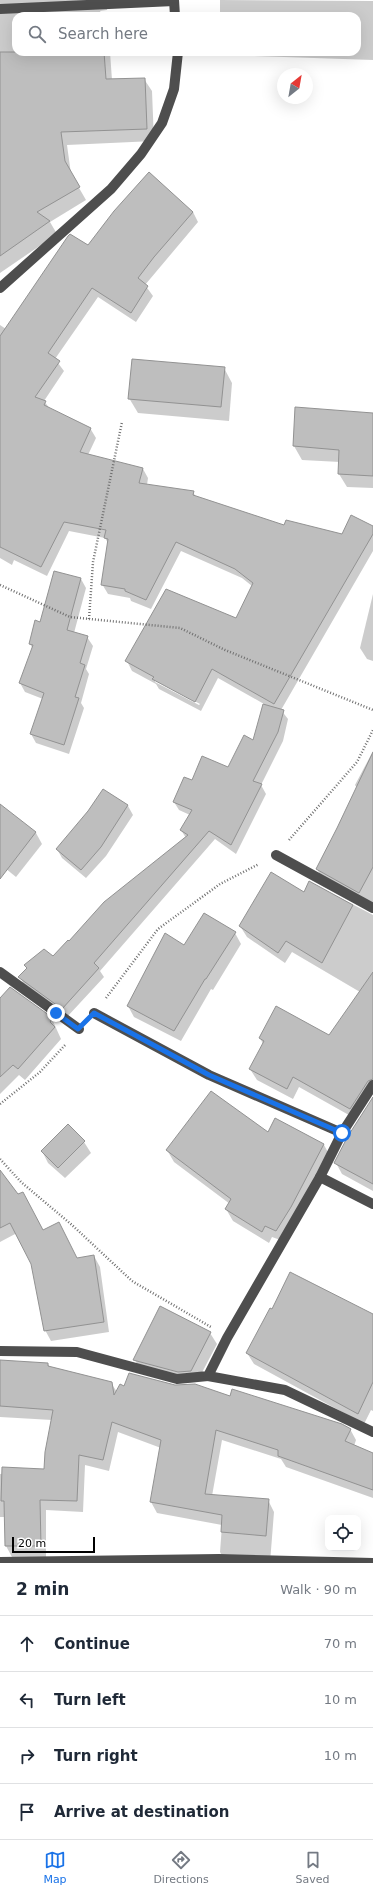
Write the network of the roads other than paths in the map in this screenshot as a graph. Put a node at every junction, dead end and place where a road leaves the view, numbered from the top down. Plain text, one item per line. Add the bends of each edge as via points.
1 (174, 0) edge
2 (0, 9) edge
3 (175, 12) edge
4 (178, 56) edge
5 (0, 288) edge
6 (276, 855) road end
7 (373, 908) edge
8 (0, 972) edge
9 (94, 1013) road end
10 (78, 1029) road end
11 (373, 1085) edge
12 (342, 1133) junction
13 (320, 1177) junction
14 (373, 1204) edge
15 (0, 1351) edge
16 (208, 1376) junction
17 (373, 1432) edge
18 (0, 1562) edge
19 (373, 1563) edge

1 - 2 street
1 - 3 street
4 - 5 street via 174,89 162,123 141,154 111,190
6 - 7 street
8 - 10 street
9 - 12 street via 209,1075
11 - 12 street
12 - 13 street
13 - 14 street
13 - 16 street via 227,1338
15 - 16 street via 77,1352 176,1379
16 - 17 street via 286,1390
18 - 19 street via 219,1559

